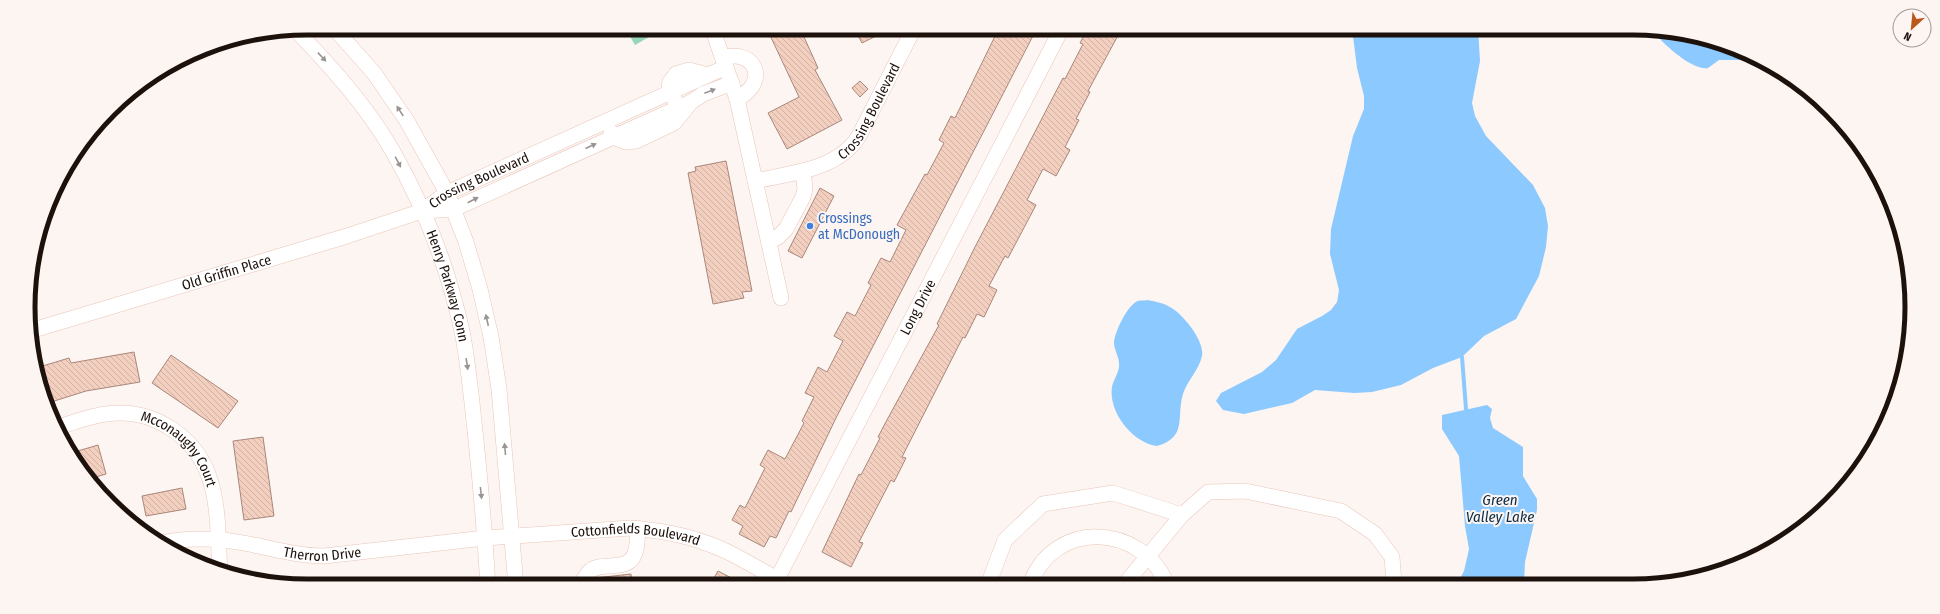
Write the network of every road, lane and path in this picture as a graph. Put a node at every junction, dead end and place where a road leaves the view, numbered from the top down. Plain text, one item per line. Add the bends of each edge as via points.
1 (301, 35) edge
2 (340, 35) edge
3 (714, 35) edge
4 (910, 35) edge
5 (1058, 35) edge
6 (724, 62) junction
7 (732, 83) junction
8 (672, 92) junction
9 (737, 99) junction
10 (685, 104) junction
11 (642, 106) junction
12 (606, 122) junction
13 (653, 126) junction
14 (613, 137) junction
15 (538, 151) junction
16 (544, 167) junction
17 (803, 171) junction
18 (755, 181) junction
19 (447, 193) junction
20 (454, 209) junction
21 (422, 211) junction
22 (768, 242) junction
23 (781, 298) dead end
24 (36, 329) edge
25 (63, 426) edge
26 (1182, 515) junction
27 (638, 528) junction
28 (512, 536) junction
29 (485, 538) junction
30 (217, 540) junction
31 (169, 542) edge
32 (1148, 556) junction
33 (219, 565) edge
34 (488, 579) edge
35 (515, 579) edge
36 (585, 579) edge
37 (771, 579) edge
38 (778, 579) edge
39 (990, 579) edge
40 (1032, 579) edge
41 (1128, 579) edge
42 (1164, 579) edge
43 (1394, 579) edge

1 -> 21 street, Henry Parkway Conn via 339,76 372,118 392,150
19 -> 2 street via 392,98
3 - 6 street
4 - 17 street, Crossing Boulevard via 860,136 851,148 834,160
5 - 38 street, Long Drive
6 - 7 street
6 - 8 street via 708,75 696,70 676,74 669,86
6 - 9 street via 735,55 750,63 755,72 753,87
7 - 9 street
10 -> 7 street
8 - 10 street
8 - 11 street, Crossing Boulevard
9 - 18 street
10 - 13 street via 674,123
11 - 12 street, Crossing Boulevard
11 - 13 street
12 - 14 street
12 - 15 street, Crossing Boulevard
13 - 14 street via 632,142
16 -> 14 street, Crossing Boulevard
15 - 16 street
15 - 19 street, Crossing Boulevard
20 -> 16 street, Crossing Boulevard
17 - 18 street, Crossing Boulevard
17 - 22 street via 803,197 786,229
18 - 22 street
19 - 20 street
19 - 21 street, Crossing Boulevard
20 - 21 street, Crossing Boulevard
28 -> 20 street via 499,389 491,337 480,289
21 - 24 street, Old Griffin Place
21 -> 29 street, Henry Parkway Conn via 449,282 462,332
22 - 23 street
25 - 30 street, Mcconaughy Court via 100,415 121,413 145,416 174,430 197,453 209,475 214,499
26 - 32 street
26 - 39 street via 1112,492 1043,504 1005,540
26 - 43 street via 1208,492 1245,491 1341,511 1375,534 1392,557
27 - 28 street, Cottonfields Boulevard
27 - 36 street via 635,554 628,562 620,566 598,567 590,571
27 - 37 street, Cottonfields Boulevard via 681,535 704,542
28 - 29 street, Cottonfields Boulevard
28 - 35 street
29 - 30 street, Therron Drive via 324,556 300,555
29 - 34 street, Henry Parkway Conn
30 - 31 street, Therron Drive via 197,538
30 - 33 street, Mcconaughy Court
32 - 40 street via 1138,548 1116,539 1093,537 1070,542 1050,554
32 - 41 street
32 - 42 street

